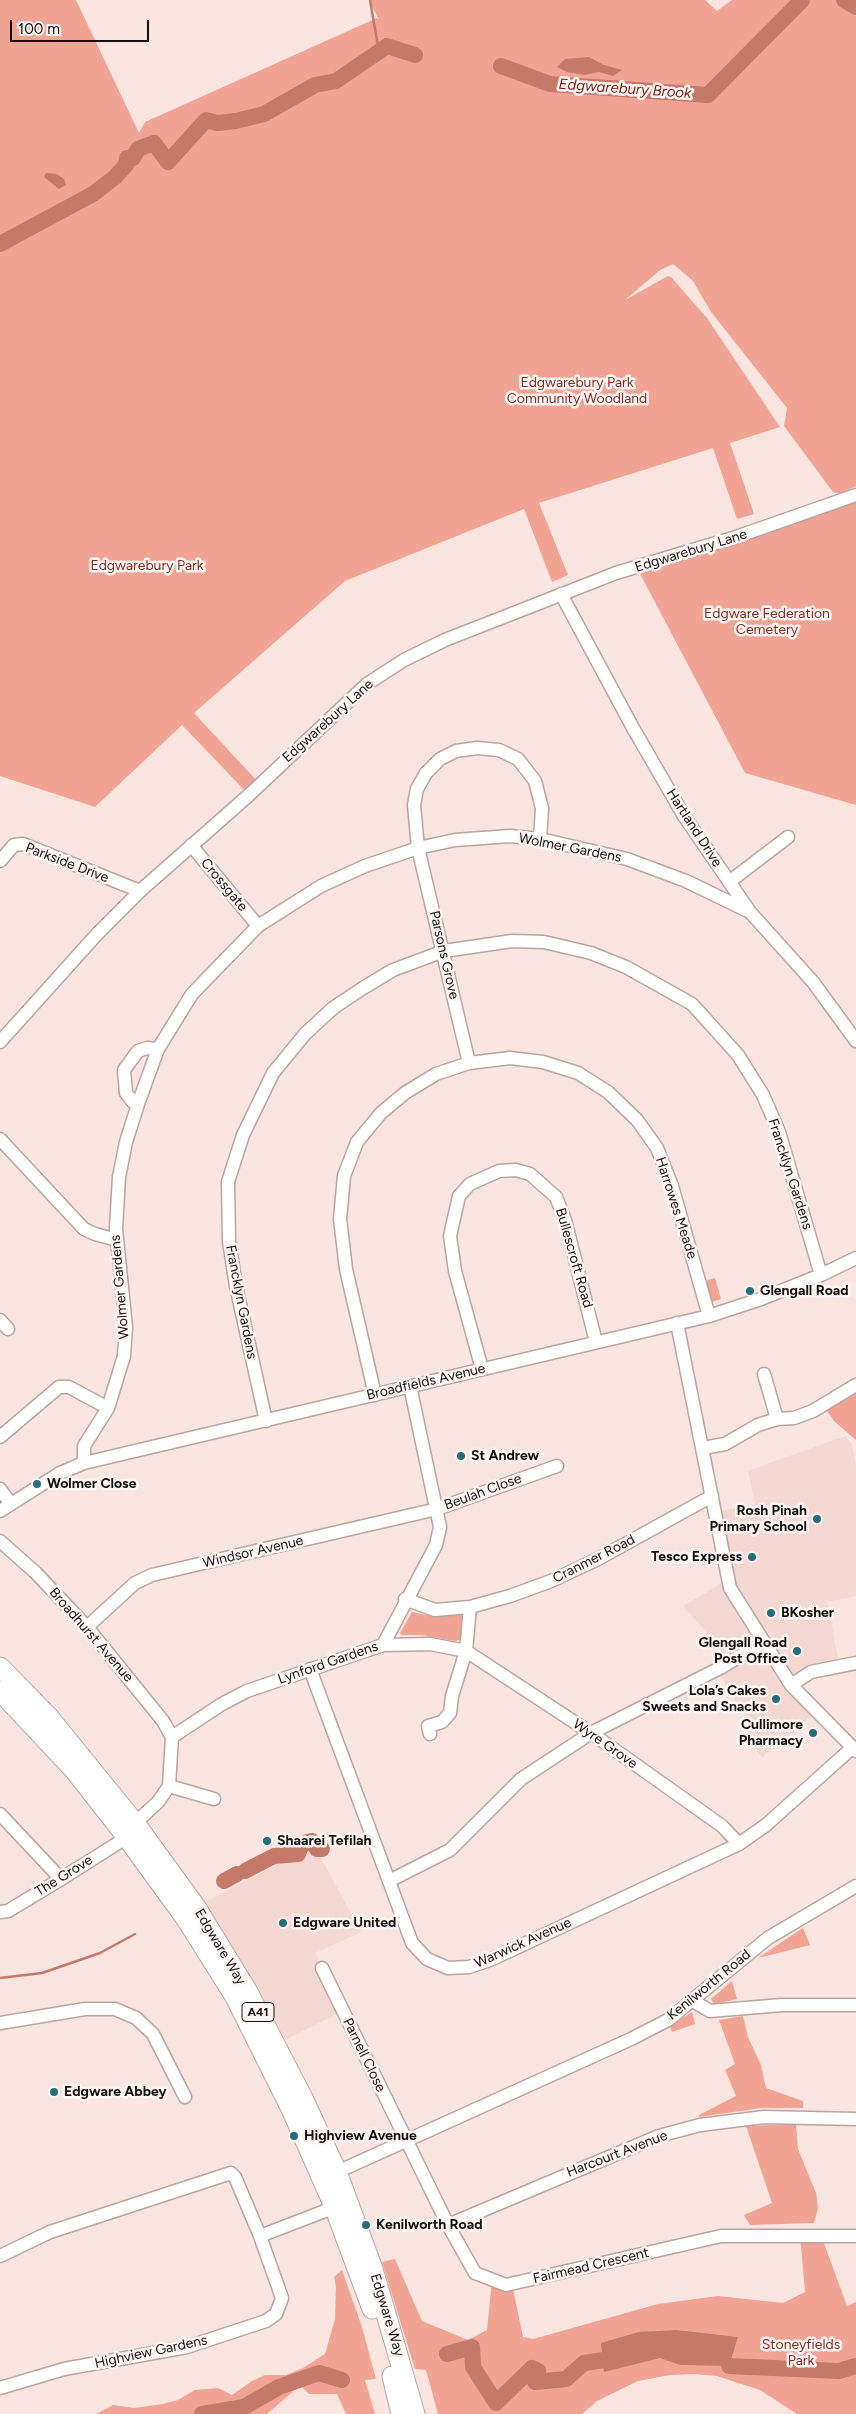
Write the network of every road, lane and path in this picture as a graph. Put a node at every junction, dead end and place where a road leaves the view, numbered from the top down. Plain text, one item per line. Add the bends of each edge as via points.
1 (856, 495) edge
2 (561, 594) junction
3 (788, 837) dead end
4 (540, 839) junction
5 (191, 845) junction
6 (418, 848) junction
7 (0, 861) edge
8 (729, 882) junction
9 (140, 891) junction
10 (750, 912) junction
11 (258, 926) junction
12 (444, 951) junction
13 (856, 1041) edge
14 (0, 1042) edge
15 (158, 1049) junction
16 (468, 1063) junction
17 (138, 1104) junction
18 (0, 1139) edge
19 (117, 1240) junction
20 (856, 1258) edge
21 (821, 1276) junction
22 (709, 1316) junction
23 (677, 1323) junction
24 (596, 1342) junction
25 (482, 1369) junction
26 (764, 1374) dead end
27 (856, 1385) edge
28 (410, 1386) junction
29 (375, 1394) junction
30 (108, 1408) junction
31 (777, 1419) junction
32 (266, 1421) junction
33 (0, 1437) edge
34 (703, 1448) junction
35 (84, 1463) junction
36 (557, 1466) dead end
37 (0, 1489) edge
38 (712, 1496) junction
39 (5, 1507) edge
40 (437, 1509) junction
41 (0, 1541) edge
42 (405, 1599) junction
43 (470, 1607) junction
44 (86, 1627) junction
45 (764, 1642) junction
46 (383, 1645) junction
47 (466, 1651) junction
48 (856, 1663) edge
49 (0, 1667) edge
50 (310, 1669) junction
51 (791, 1685) junction
52 (3, 1694) edge
53 (591, 1733) junction
54 (430, 1734) dead end
55 (172, 1737) junction
56 (854, 1750) edge
57 (169, 1786) junction
58 (214, 1799) dead end
59 (0, 1814) edge
60 (130, 1829) junction
61 (739, 1844) junction
62 (61, 1879) junction
63 (390, 1881) junction
64 (856, 1886) edge
65 (0, 1912) edge
66 (322, 1968) dead end
67 (693, 2001) junction
68 (856, 2005) edge
69 (0, 2023) edge
70 (185, 2097) dead end
71 (856, 2119) edge
72 (407, 2142) junction
73 (337, 2172) junction
74 (333, 2204) junction
75 (448, 2225) junction
76 (260, 2236) junction
77 (856, 2236) edge
78 (0, 2256) edge
79 (0, 2388) edge
80 (401, 2414) edge
81 (415, 2414) edge

1 - 2 street, Edgwarebury Lane
2 - 5 street, Edgwarebury Lane via 445,640 404,660 367,684
2 - 8 street, Hartland Drive via 684,816
3 - 8 street
4 - 6 street, Wolmer Gardens via 510,836 455,840
4 - 6 street, Parsons Grove via 542,808 535,781 518,759 498,750 477,748 456,751 440,759 426,773 417,789 414,805
4 - 10 street, Wolmer Gardens via 627,859 686,881
5 - 9 street, Edgwarebury Lane
5 - 11 street, Crossgate
6 - 11 street, Wolmer Gardens via 365,866 321,886
6 - 12 street, Parsons Grove
7 - 9 street, Parkside Drive via 14,845 23,844
8 - 10 street, Hartland Drive
9 - 14 street, Edgwarebury Lane
10 - 13 street, Hartland Drive via 813,982
11 - 15 street, Wolmer Gardens via 192,994
12 - 16 street, Parsons Grove
12 - 21 street, Francklyn Gardens via 512,941 544,942 591,953 626,967 692,1004 738,1055 763,1095 779,1132
12 - 32 street, Francklyn Gardens via 393,970 333,1008 305,1034 273,1073 243,1135 228,1182 229,1240
15 - 17 street, Wolmer Gardens
15 - 17 street via 138,1051 124,1070 128,1098
16 - 22 street, Harrowes Meade via 510,1058 543,1062 569,1070 608,1092 637,1120 656,1148 672,1186
16 - 29 street, Harrowes Meade via 436,1074 381,1113 357,1142 344,1176 340,1219 346,1269
17 - 19 street, Wolmer Gardens via 126,1142 120,1177
18 - 19 street via 84,1228
19 - 30 street, Wolmer Gardens via 126,1342 121,1372
20 - 21 street, Broadfields Avenue
21 - 22 street, Broadfields Avenue
22 - 23 street, Broadfields Avenue
23 - 24 street, Broadfields Avenue
23 - 34 street
24 - 25 street, Broadfields Avenue
24 - 25 street, Bullescroft Road via 566,1220 556,1197 530,1174 516,1170 499,1171 470,1184 459,1196 450,1236 455,1270
25 - 28 street, Broadfields Avenue
26 - 31 street
27 - 31 street via 813,1411 794,1418
28 - 29 street, Broadfields Avenue
28 - 40 street, Lynford Gardens
29 - 32 street, Broadfields Avenue
30 - 33 street via 69,1388 60,1387
30 - 35 street, Wolmer Gardens via 84,1446
31 - 34 street via 758,1425 725,1444
32 - 35 street, Broadfields Avenue
34 - 38 street
35 - 39 street, Broadfields Avenue
36 - 40 street, Beulah Close
37 - 39 street
38 - 43 street, Cranmer Road via 551,1581
38 - 45 street via 730,1588
40 - 42 street, Lynford Gardens via 440,1527 436,1545
40 - 44 street, Windsor Avenue via 152,1575 135,1583
41 - 44 street, Broadhurst Avenue via 36,1573
42 - 43 street, Cranmer Road via 435,1610
42 - 46 street, Lynford Gardens
43 - 47 street
44 - 55 street, Broadhurst Avenue via 163,1721
45 - 51 street
45 - 53 street via 720,1668
46 - 47 street via 430,1644
46 - 50 street, Lynford Gardens
47 - 53 street, Wyre Grove
47 - 54 street via 450,1713 442,1722 428,1726
48 - 51 street via 811,1672
49 - 60 highway, Edgware Way / A41 via 49,1717
50 - 55 street, Lynford Gardens via 247,1691
50 - 63 street, Warwick Avenue
51 - 56 street
52 - 60 highway, Edgware Way / A41
53 - 61 street, Wyre Grove via 722,1826
53 - 63 street via 520,1779 450,1850
55 - 57 street
56 - 61 street, Warwick Avenue
57 - 58 street
57 - 60 street via 158,1802
59 - 62 street
60 - 62 street, The Grove via 118,1842
60 - 73 highway, Edgware Way / A41 via 196,1907 248,1992
60 - 74 highway, Edgware Way / A41 via 235,1998 291,2109
61 - 63 street, Warwick Avenue via 470,1967 448,1968 427,1959 412,1943
62 - 65 street, The Grove
64 - 67 street, Kenilworth Road via 768,1938
66 - 72 street, Parnell Close
67 - 68 street via 710,2011 782,2004
67 - 72 street, Kenilworth Road via 668,2020 631,2039
69 - 70 street via 85,2010 115,2009 136,2018 153,2034
71 - 75 street, Harcourt Avenue via 764,2117 700,2125 620,2150
72 - 73 street, Kenilworth Road
72 - 75 street, Fairmead Crescent
73 - 81 highway, Edgware Way / A41 via 373,2269
74 - 76 street via 325,2211
74 - 80 highway, Edgware Way / A41 via 387,2353
75 - 77 street, Fairmead Crescent via 475,2273 506,2285 721,2236
76 - 78 street via 234,2177 225,2173 50,2232
76 - 79 street, Highview Gardens via 282,2298 276,2314 266,2321 187,2347 64,2369

